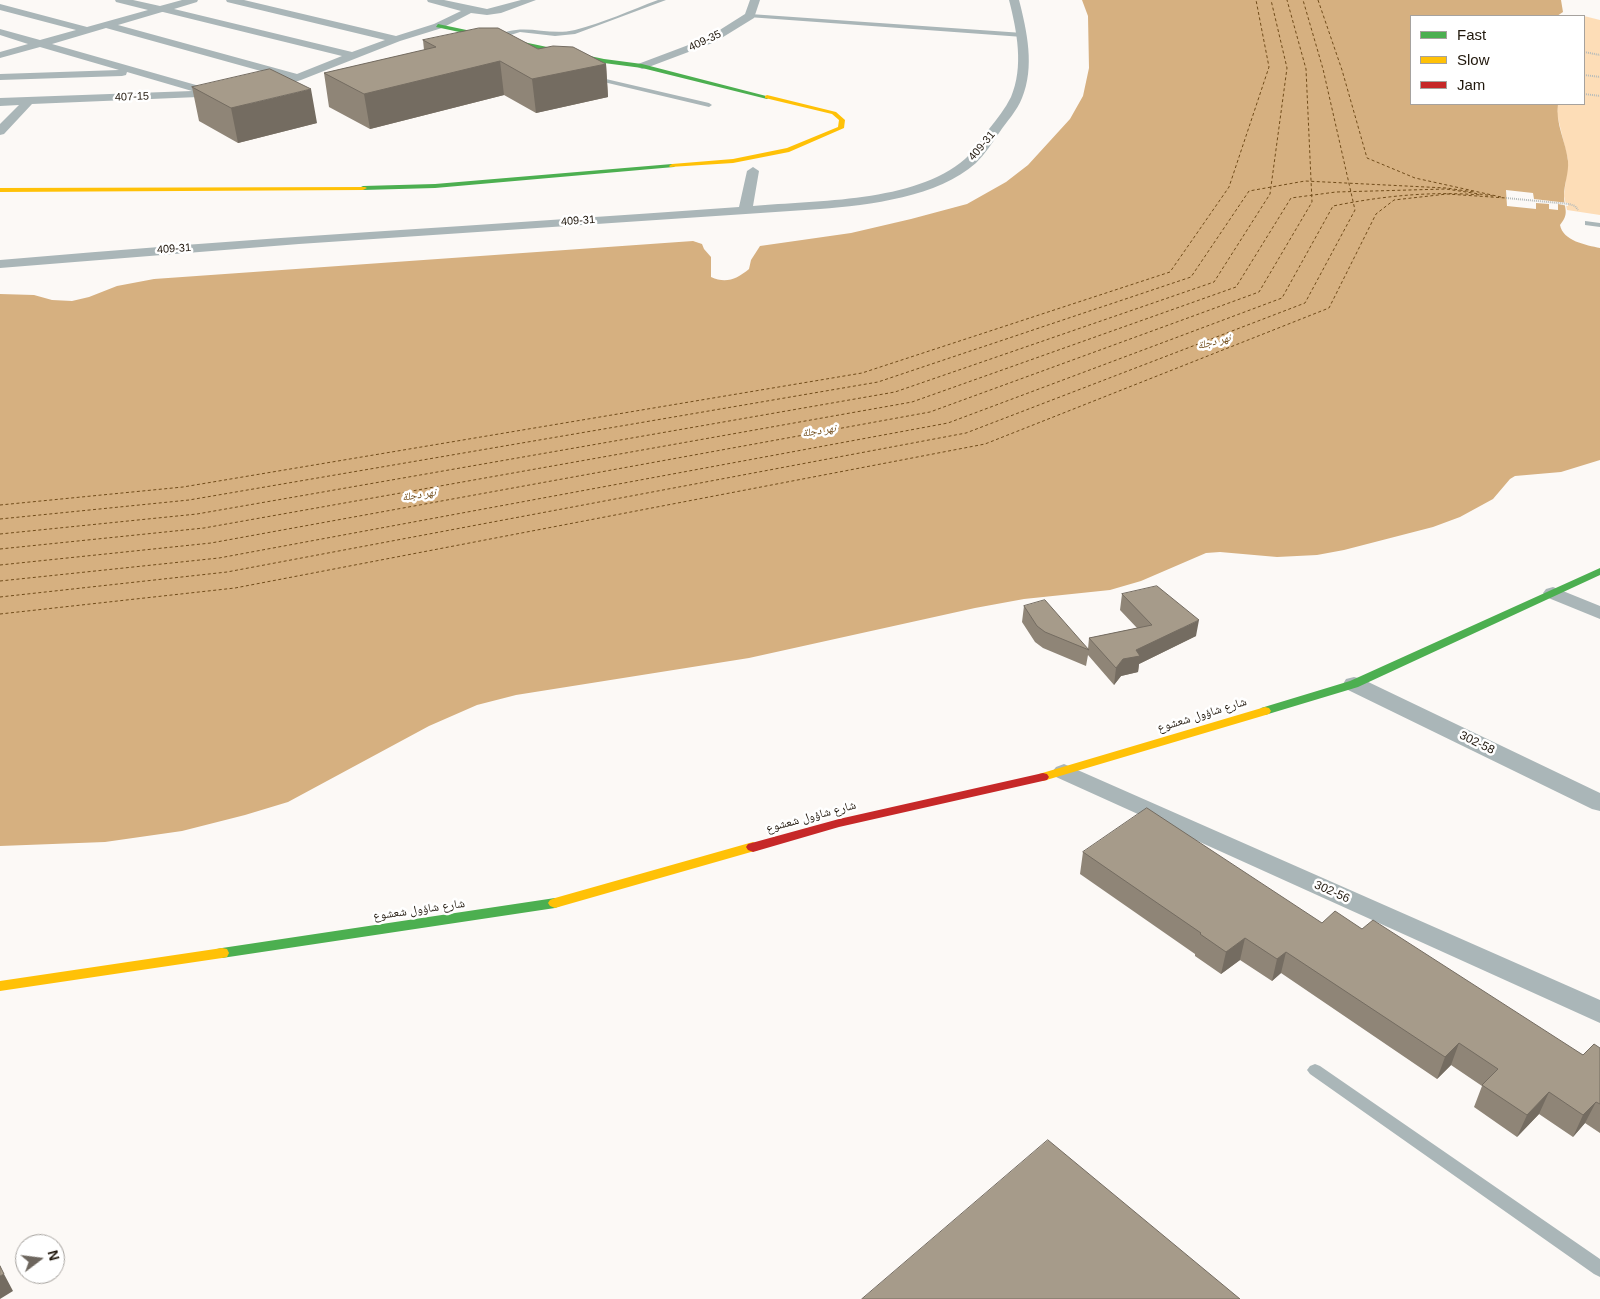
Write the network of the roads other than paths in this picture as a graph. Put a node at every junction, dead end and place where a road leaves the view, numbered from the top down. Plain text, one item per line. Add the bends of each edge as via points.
1 (120, 0) edge
2 (192, 0) edge
3 (231, 0) edge
4 (432, 0) edge
5 (531, 0) edge
6 (663, 0) edge
7 (755, 0) edge
8 (1014, 0) edge
9 (0, 7) edge
10 (161, 9) junction
11 (470, 10) junction
12 (750, 16) junction
13 (106, 25) junction
14 (438, 26) junction
15 (87, 30) junction
16 (0, 32) edge
17 (1023, 35) junction
18 (495, 38) junction
19 (396, 39) junction
20 (42, 43) junction
21 (0, 55) edge
22 (354, 56) junction
23 (604, 61) junction
24 (642, 66) junction
25 (587, 67) edge
26 (142, 72) junction
27 (0, 77) edge
28 (297, 78) junction
29 (588, 78) dead end
30 (259, 90) edge
31 (235, 92) edge
32 (215, 94) junction
33 (29, 101) junction
34 (0, 102) edge
35 (709, 105) dead end
36 (0, 131) edge
37 (753, 171) dead end
38 (0, 190) edge
39 (745, 210) junction
40 (1588, 223) road end
41 (1600, 225) edge
42 (0, 264) edge
43 (1600, 571) edge
44 (1553, 593) junction
45 (1600, 613) edge
46 (1354, 684) junction
47 (1064, 772) junction
48 (1600, 803) edge
49 (0, 986) edge
50 (1600, 1012) edge
51 (1314, 1070) dead end
52 (1600, 1268) edge

1 - 10 street
2 - 10 street
3 - 19 street
4 - 11 street
5 - 11 street via 501,10
6 - 18 lane via 575,32 554,34 520,30
7 - 12 street
8 - 17 street, 409-31
9 - 15 street
10 - 13 street
10 - 22 street
11 - 14 street
12 - 17 lane
12 - 24 street, 409-35 via 711,40
13 - 15 street
13 - 28 street
14 - 18 street
14 - 19 street
15 - 20 street
16 - 20 street
17 - 39 street, 409-31 via 1020,87 1008,112 976,157 961,168 914,189 881,198
18 - 23 street
19 - 22 street
20 - 21 street
20 - 26 street
22 - 28 street
23 - 24 street
23 - 25 lane
24 - 38 street via 834,113 842,120 841,128 789,150 733,161 435,186
26 - 27 street
26 - 32 street
28 - 30 street
29 - 35 lane
31 - 32 street, 407-15
32 - 33 street, 407-15
33 - 34 street, 407-15
33 - 36 street
37 - 39 street
39 - 42 street, 409-31
40 - 41 lane
43 - 44 street, شارع شاؤول شعشوع
44 - 45 street
44 - 46 street, شارع شاؤول شعشوع
46 - 47 street, شارع شاؤول شعشوع
46 - 48 street, 302-58
47 - 49 street, شارع شاؤول شعشوع via 839,823 548,905
47 - 50 street, 302-56
51 - 52 lane

